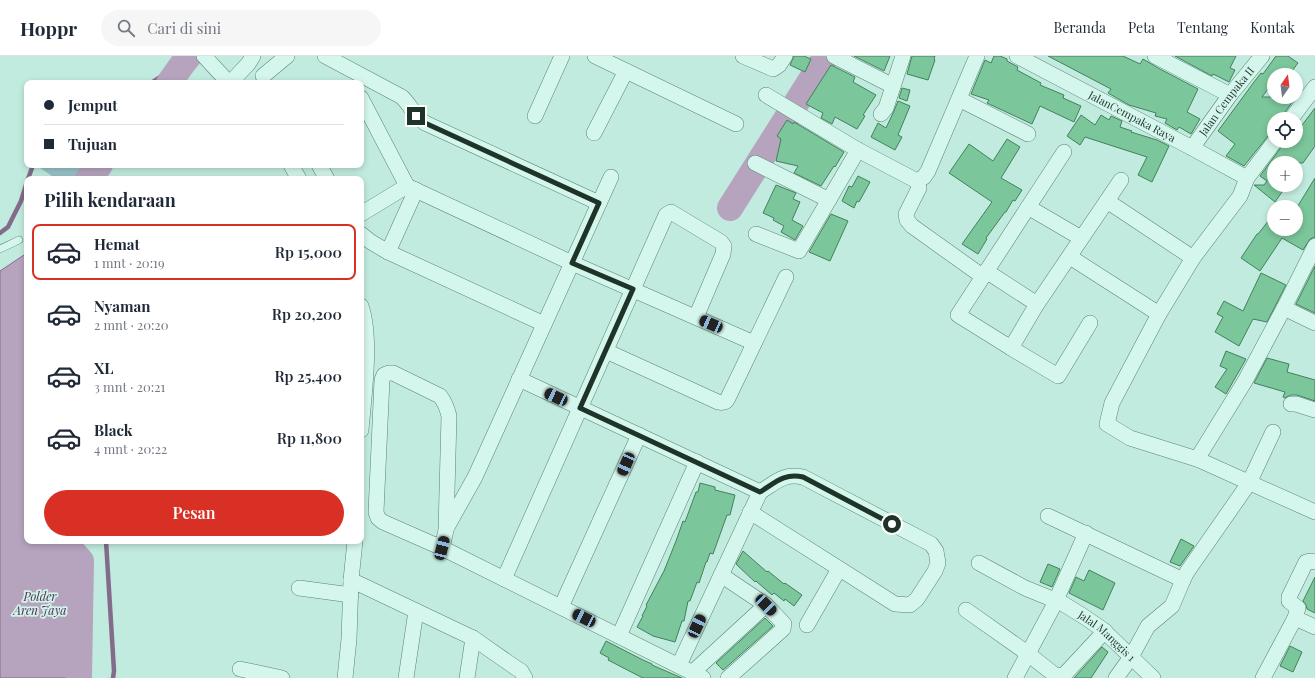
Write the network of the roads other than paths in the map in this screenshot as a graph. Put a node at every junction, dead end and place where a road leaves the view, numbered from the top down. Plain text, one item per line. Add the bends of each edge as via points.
1 (204, 56) edge
2 (287, 56) edge
3 (325, 56) edge
4 (562, 56) edge
5 (595, 56) edge
6 (743, 56) edge
7 (785, 56) edge
8 (834, 56) edge
9 (903, 56) edge
10 (977, 56) edge
11 (1017, 56) edge
12 (1155, 56) edge
13 (1262, 56) edge
14 (250, 60) edge
15 (345, 67) junction
16 (626, 71) junction
17 (265, 79) edge
18 (226, 80) edge
19 (232, 80) edge
20 (352, 80) edge
21 (893, 86) junction
22 (1315, 87) edge
23 (766, 95) dead end
24 (1230, 95) junction
25 (959, 99) junction
26 (364, 103) edge
27 (1296, 112) edge
28 (881, 114) dead end
29 (535, 116) dead end
30 (736, 124) dead end
31 (594, 133) dead end
32 (1028, 134) dead end
33 (1192, 148) junction
34 (1269, 148) edge
35 (858, 150) junction
36 (1064, 152) dead end
37 (756, 163) dead end
38 (611, 177) dead end
39 (1247, 178) junction
40 (1122, 180) dead end
41 (917, 181) junction
42 (411, 188) junction
43 (829, 200) junction
44 (1107, 201) junction
45 (599, 203) junction
46 (1028, 207) junction
47 (364, 212) edge
48 (756, 234) dead end
49 (364, 236) edge
50 (1082, 238) junction
51 (19, 240) dead end
52 (1315, 246) edge
53 (0, 249) edge
54 (388, 252) junction
55 (1070, 257) junction
56 (1193, 258) junction
57 (572, 263) junction
58 (984, 273) junction
59 (786, 277) dead end
60 (633, 289) junction
61 (1037, 304) junction
62 (1284, 308) junction
63 (364, 314) edge
64 (1159, 314) junction
65 (696, 317) junction
66 (1090, 323) dead end
67 (1315, 323) edge
68 (544, 324) junction
69 (754, 344) junction
70 (1011, 348) junction
71 (606, 351) junction
72 (519, 379) junction
73 (364, 392) edge
74 (1291, 404) dead end
75 (580, 408) junction
76 (1315, 410) edge
77 (1274, 432) dead end
78 (639, 435) junction
79 (1197, 459) junction
80 (697, 462) junction
81 (1249, 483) junction
82 (760, 492) junction
83 (750, 512) junction
84 (1315, 512) edge
85 (1048, 516) dead end
86 (446, 530) junction
87 (1086, 533) junction
88 (351, 544) edge
89 (442, 548) junction
90 (1315, 562) edge
91 (980, 563) dead end
92 (839, 569) junction
93 (721, 575) junction
94 (504, 579) junction
95 (351, 580) junction
96 (1183, 580) junction
97 (299, 588) dead end
98 (351, 595) junction
99 (1056, 600) junction
100 (766, 605) junction
101 (561, 607) junction
102 (416, 610) junction
103 (966, 610) dead end
104 (1295, 618) junction
105 (807, 625) dead end
106 (1315, 627) edge
107 (1105, 632) junction
108 (619, 636) junction
109 (473, 638) junction
110 (1027, 653) junction
111 (1131, 657) junction
112 (679, 665) junction
113 (240, 669) dead end
114 (698, 675) edge
115 (282, 678) edge
116 (345, 678) edge
117 (406, 678) edge
118 (467, 678) edge
119 (525, 678) edge
120 (728, 678) edge
121 (1015, 678) edge
122 (1116, 678) edge
123 (1153, 678) edge
124 (1263, 678) edge

1 - 18 street
2 - 17 street
3 - 15 street
4 - 29 street
5 - 16 street
6 - 7 street via 774,70
8 - 21 street
9 - 21 street
10 - 25 street
11 - 33 street, JalanCempaka Raya
12 - 24 street
13 - 24 street, Jalan Cempaka II
14 - 17 street
14 - 19 street
15 - 20 street
15 - 45 street via 402,97 425,123
16 - 30 street
16 - 31 street
21 - 28 street via 886,108
22 - 27 street
23 - 35 street
24 - 33 street, Jalan Cempaka II
25 - 32 street
25 - 41 street via 928,172
26 - 42 street
33 - 39 street, JalanCempaka Raya
34 - 39 street
35 - 41 street
35 - 43 street
36 - 46 street
37 - 43 street
38 - 45 street
39 - 56 street via 1240,196
40 - 44 street
41 - 58 street via 919,188 908,208 907,220 912,226
42 - 47 street
42 - 54 street
42 - 57 street
43 - 48 street via 799,251
44 - 50 street
44 - 56 street
45 - 57 street
46 - 50 street
46 - 58 street
49 - 54 street
50 - 55 street
51 - 53 lane
52 - 62 street
54 - 68 street
55 - 61 street
55 - 64 street
56 - 64 street
57 - 60 street
57 - 68 street
58 - 61 street
58 - 70 street via 958,315
59 - 69 street
60 - 65 street
60 - 65 street via 666,215 674,213 724,246 723,254
60 - 71 street
61 - 70 street
62 - 67 street
62 - 79 street via 1245,382
63 - 73 street via 367,354
64 - 79 street via 1112,403 1107,424 1130,438
65 - 69 street
66 - 70 street via 1058,376
68 - 72 street
69 - 71 street via 728,398 723,403
71 - 75 street
72 - 75 street
72 - 86 street via 475,478
74 - 76 street
75 - 78 street
75 - 94 street
77 - 81 street
78 - 80 street
78 - 101 street
79 - 81 street
80 - 82 street
80 - 108 street
81 - 84 street
81 - 96 street
82 - 83 street
82 - 92 street via 784,477 803,477 931,544 936,551 938,563 917,599 910,605 895,604
83 - 92 street
83 - 93 street
85 - 87 street
86 - 89 street
86 - 89 street via 448,409 440,396 389,373 384,375 382,380 376,512 383,522
87 - 96 street
87 - 99 street
88 - 95 street
89 - 94 street
90 - 104 street via 1306,562 1289,597 1289,601 1298,608
91 - 99 street, Jalal Manggis 1 via 1024,588
92 - 105 street
93 - 100 street
93 - 112 street
94 - 101 street
95 - 98 street
95 - 102 street
96 - 111 street via 1172,606 1148,626
97 - 98 street
98 - 116 street
99 - 107 street, Jalal Manggis 1
99 - 110 street
100 - 114 street
100 - 120 street via 784,623 783,629
101 - 108 street
102 - 109 street
102 - 117 street
103 - 110 street
104 - 106 street
104 - 124 street
107 - 110 street via 1064,675 1056,676
107 - 111 street, Jalal Manggis 1
108 - 112 street
109 - 118 street
109 - 119 street via 521,671
110 - 121 street
111 - 122 street
111 - 123 street, Jalal Manggis 1
112 - 114 street
113 - 115 street

